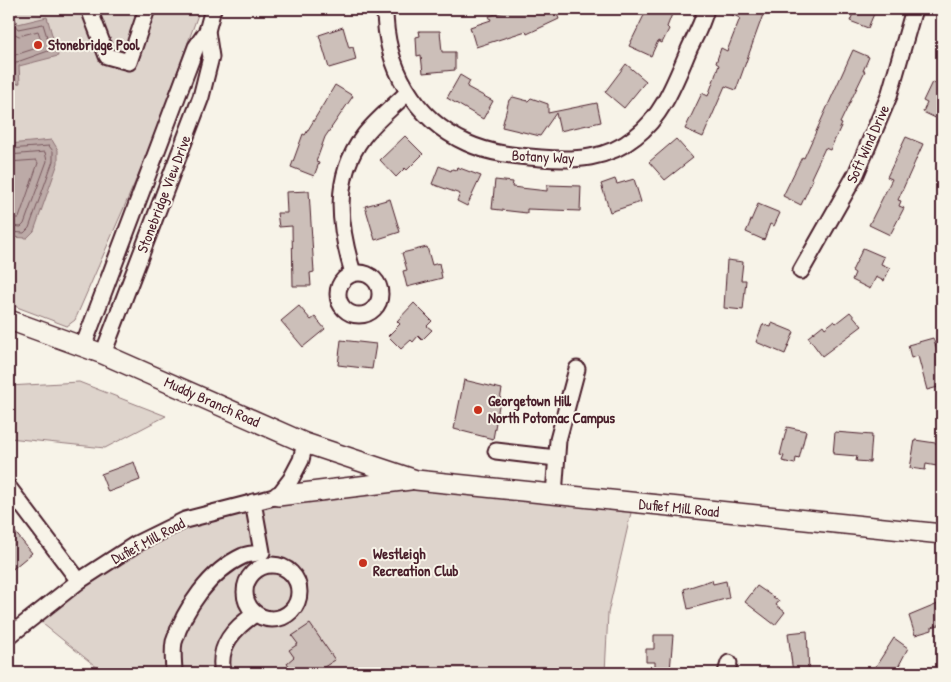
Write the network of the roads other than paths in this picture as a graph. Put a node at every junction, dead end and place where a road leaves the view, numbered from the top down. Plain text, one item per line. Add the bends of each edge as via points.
1 (93, 9) edge
2 (147, 9) edge
3 (213, 9) edge
4 (385, 9) edge
5 (706, 9) edge
6 (914, 9) edge
7 (207, 31) junction
8 (407, 93) junction
9 (801, 270) dead end
10 (353, 273) dead end
11 (9, 320) edge
12 (83, 347) junction
13 (103, 354) junction
14 (577, 369) dead end
15 (305, 443) junction
16 (496, 451) dead end
17 (556, 458) junction
18 (416, 480) junction
19 (9, 488) edge
20 (554, 495) junction
21 (278, 496) junction
22 (253, 502) junction
23 (942, 534) edge
24 (265, 559) junction
25 (79, 581) junction
26 (255, 614) junction
27 (9, 636) edge
28 (174, 673) edge
29 (223, 673) edge

1 - 2 street via 91,14 107,56 129,62
3 - 7 street, Stonebridge View Drive
4 - 8 street, Botany Way via 385,31 391,57
5 - 8 street, Botany Way via 674,83 654,118 635,138 615,150 587,158 564,160 511,156 466,143 437,125
6 - 9 street, Soft Wind Drive via 889,96 856,174
7 - 12 street, Stonebridge View Drive via 196,47
7 - 13 street, Stonebridge View Drive via 211,57 201,97
8 - 10 street via 363,136 343,178 339,211 344,245
11 - 12 main road, Muddy Branch Road
12 - 13 main road, Muddy Branch Road
13 - 15 main road, Muddy Branch Road
14 - 17 street
15 - 18 main road, Muddy Branch Road
15 - 21 street via 291,480
16 - 17 street
17 - 20 street
18 - 20 main road, Dufief Mill Road
18 - 21 main road
19 - 25 street
20 - 23 main road, Dufief Mill Road
21 - 22 street, Dufief Mill Road
22 - 24 street
22 - 25 street, Dufief Mill Road via 185,520 136,544
24 - 26 street via 247,581 245,598
24 - 26 street via 292,575 297,583 298,600 288,614 280,618 263,618
24 - 28 street via 243,556 221,571 198,594 184,616 174,644
25 - 27 street, Dufief Mill Road
26 - 29 street via 232,632 223,647

